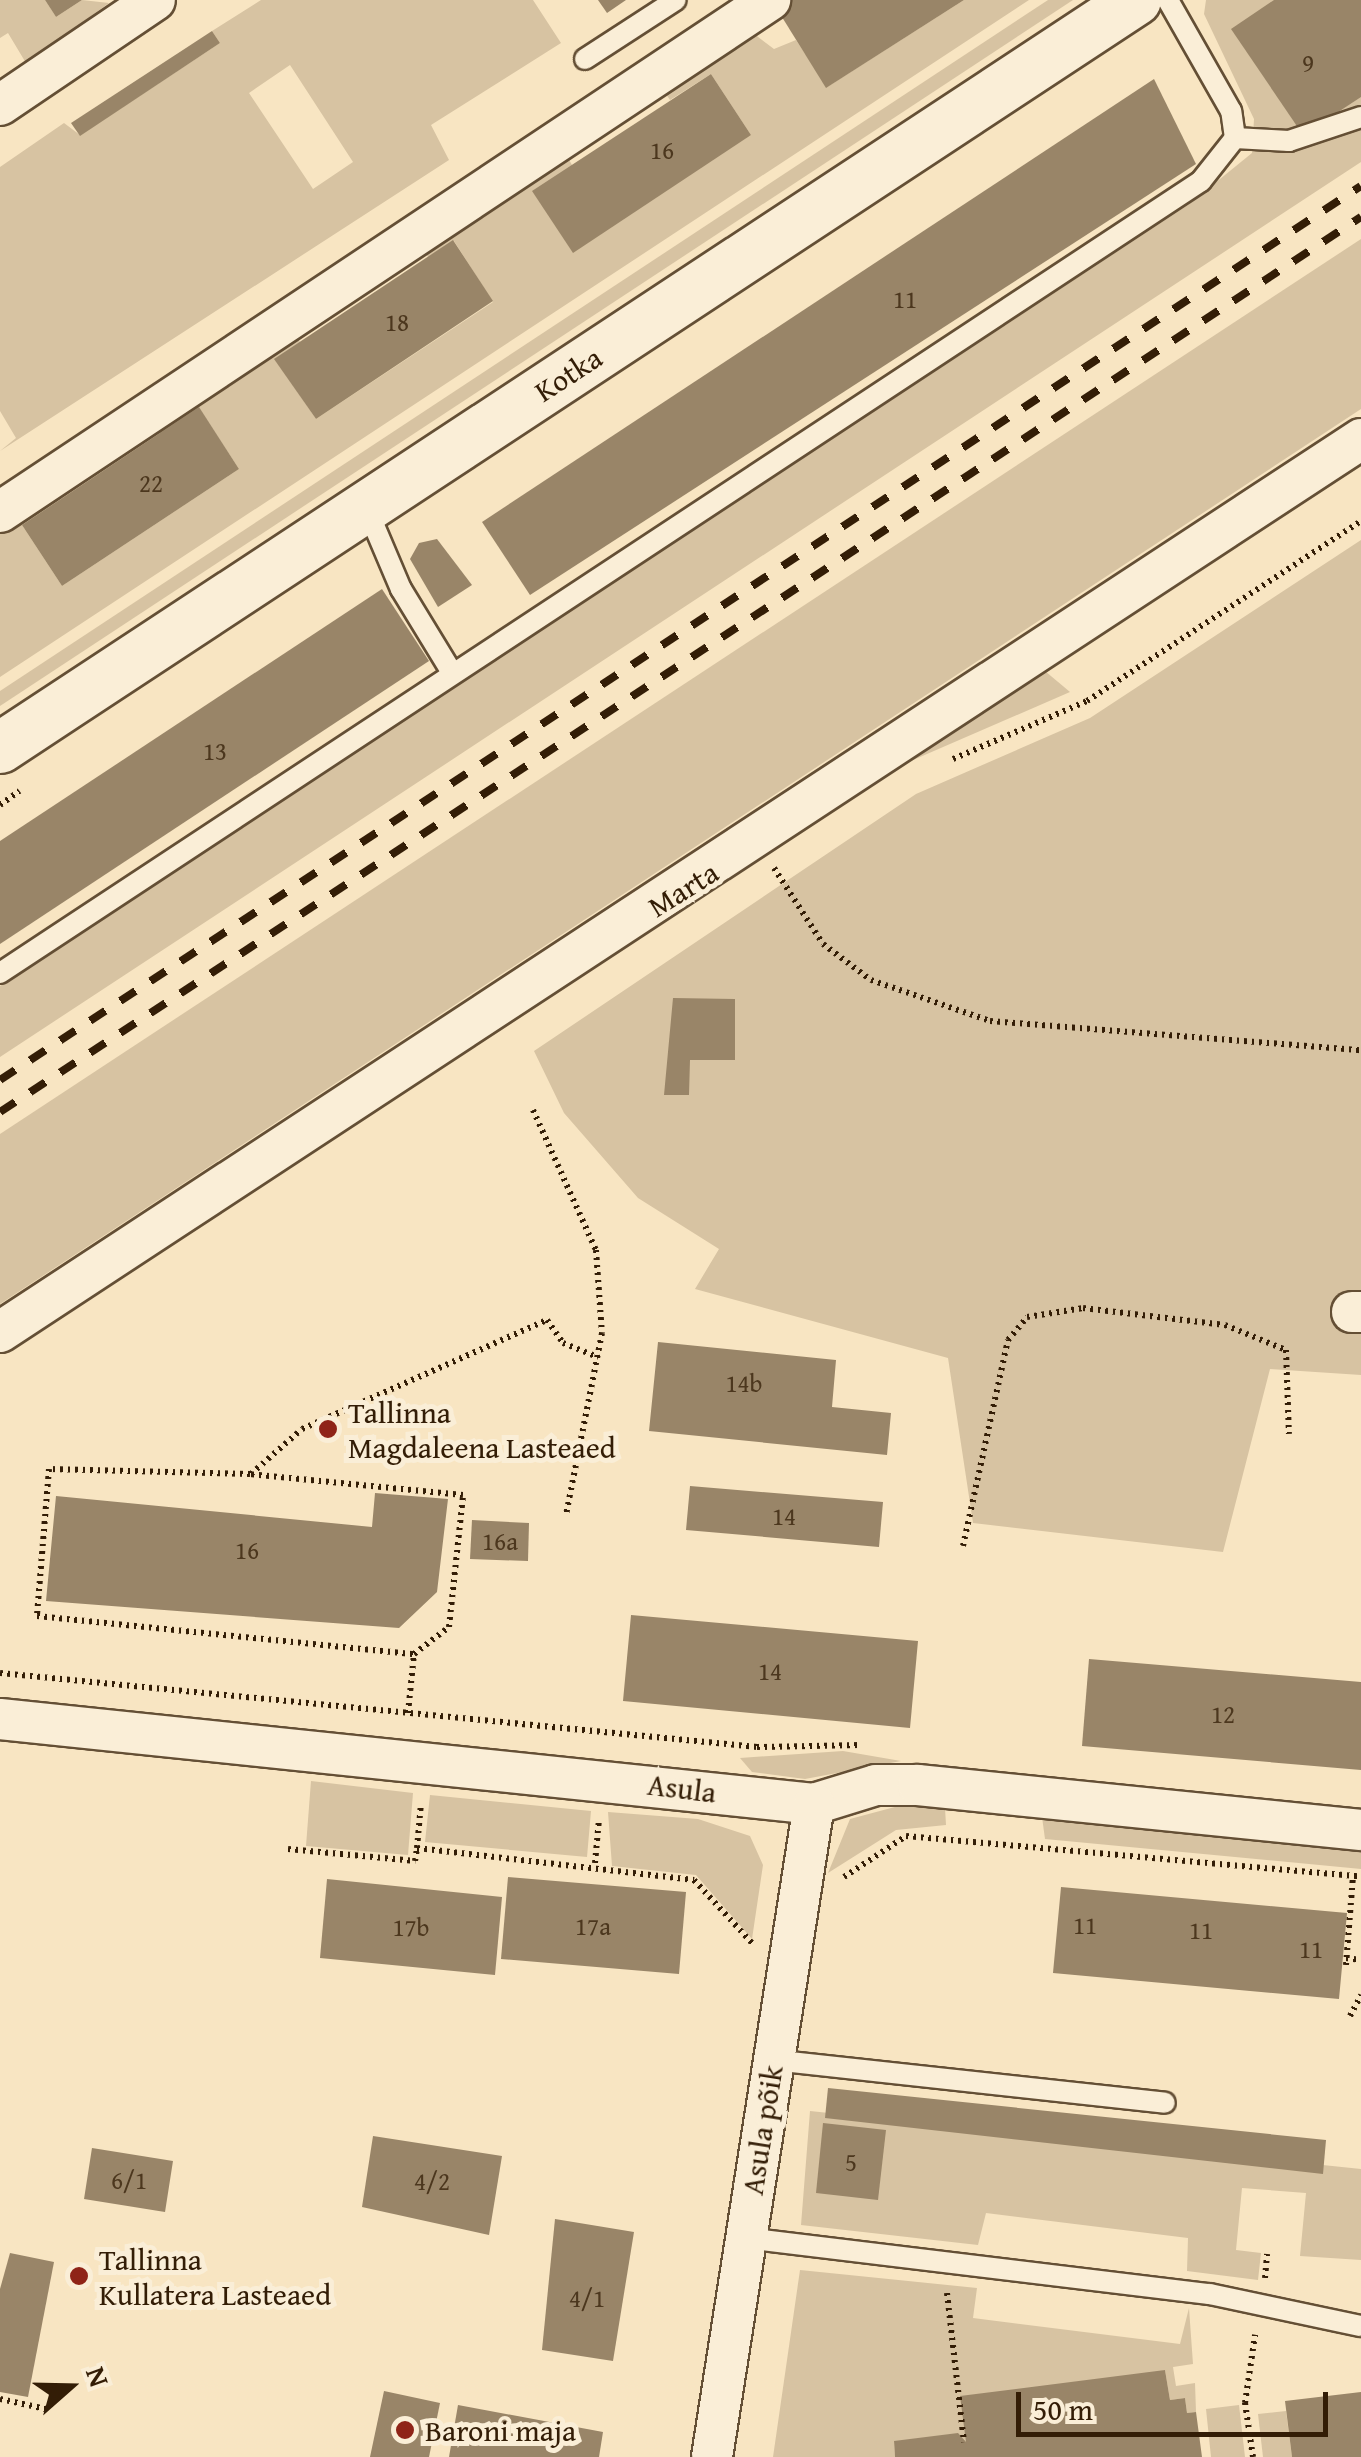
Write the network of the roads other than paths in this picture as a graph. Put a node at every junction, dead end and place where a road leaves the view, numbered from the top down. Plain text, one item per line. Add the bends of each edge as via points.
1 (155, 0) edge
2 (676, 0) edge
3 (770, 0) edge
4 (1138, 2) edge
5 (585, 58) dead end
6 (0, 105) edge
7 (1361, 117) edge
8 (1236, 138) junction
9 (1361, 439) edge
10 (366, 507) junction
11 (0, 512) edge
12 (452, 672) junction
13 (0, 748) edge
14 (0, 973) edge
15 (0, 1332) edge
16 (0, 1719) edge
17 (814, 1804) junction
18 (1361, 1830) edge
19 (772, 2060) junction
20 (1165, 2103) dead end
21 (745, 2238) junction
22 (1361, 2326) edge
23 (712, 2457) edge

1 - 6 street
2 - 5 lane
3 - 11 street
4 - 8 lane via 1208,60
4 - 10 street, Kotka
7 - 8 lane via 1289,141
8 - 12 lane via 1200,181
9 - 15 street, Marta via 770,860
10 - 12 lane via 401,589
10 - 13 street, Kotka
12 - 14 lane
16 - 17 street, Asula
17 - 18 street, Asula via 876,1785 918,1786
17 - 19 street, Asula põik
19 - 20 lane
19 - 21 street, Asula põik
21 - 22 lane via 1260,2302
21 - 23 street, Asula põik

